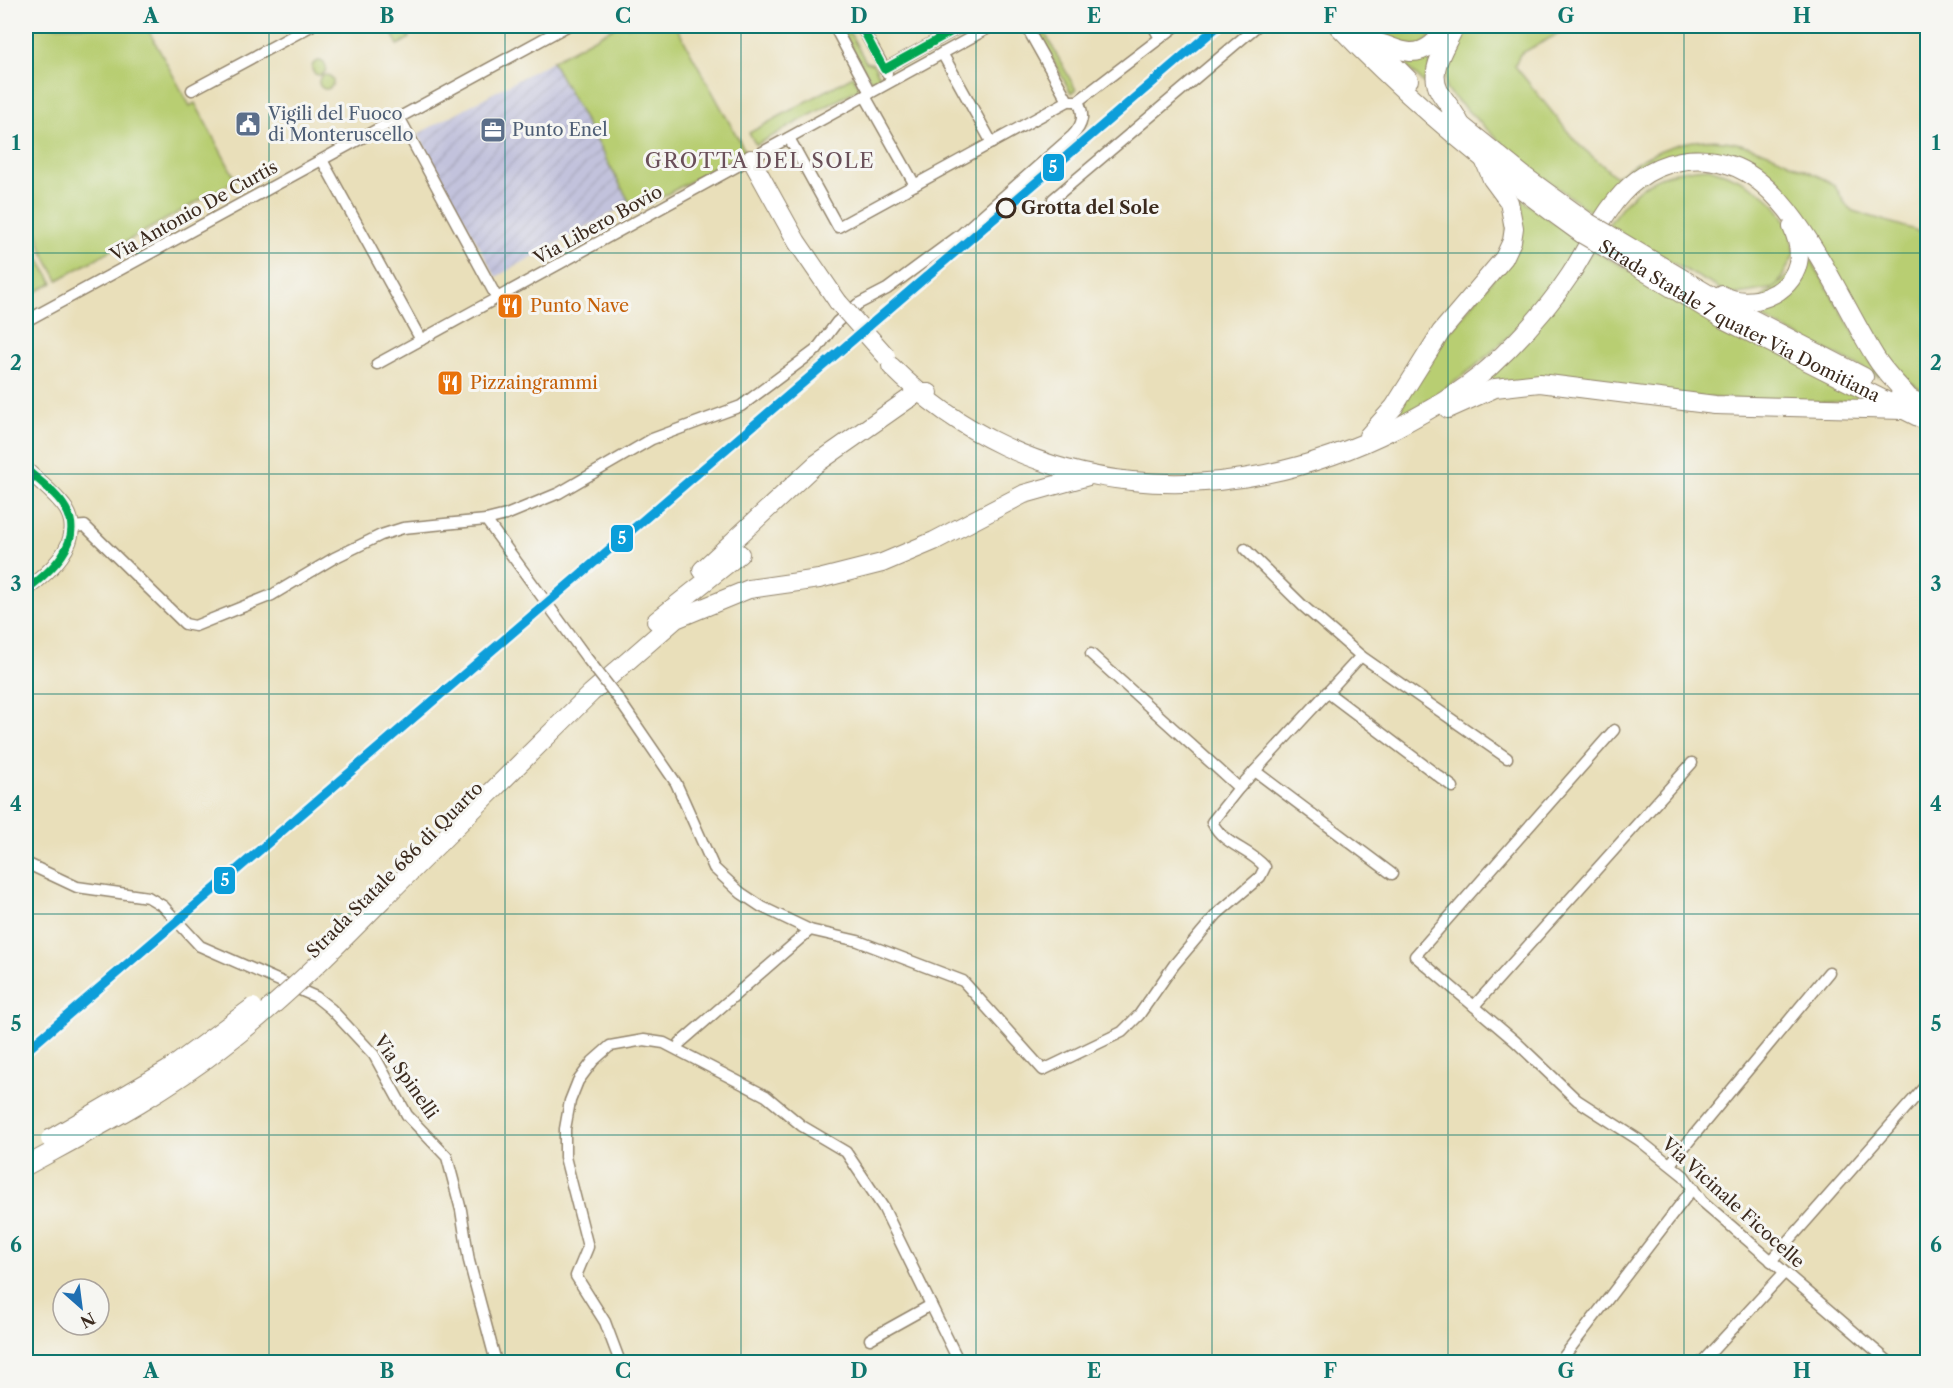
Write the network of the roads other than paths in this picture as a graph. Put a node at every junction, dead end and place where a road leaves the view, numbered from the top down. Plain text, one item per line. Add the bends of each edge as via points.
1 (311, 26) edge
2 (567, 26) edge
3 (834, 26) edge
4 (861, 26) edge
5 (962, 26) edge
6 (992, 26) edge
7 (1026, 26) edge
8 (1153, 26) edge
9 (1176, 26) edge
10 (1257, 26) edge
11 (1338, 26) edge
12 (1355, 26) edge
13 (1454, 26) edge
14 (1160, 39) junction
15 (1369, 39) junction
16 (942, 53) junction
17 (884, 69) junction
18 (892, 81) junction
19 (192, 90) dead end
20 (868, 95) junction
21 (1073, 101) junction
22 (399, 117) junction
23 (1462, 126) junction
24 (789, 138) junction
25 (992, 143) junction
26 (751, 159) junction
27 (322, 160) junction
28 (1485, 162) junction
29 (915, 185) junction
30 (1053, 199) dead end
31 (1781, 203) junction
32 (1586, 228) junction
33 (1605, 240) junction
34 (1699, 290) junction
35 (497, 298) junction
36 (26, 321) edge
37 (421, 340) junction
38 (889, 361) junction
39 (376, 364) dead end
40 (927, 394) junction
41 (1906, 404) junction
42 (896, 407) junction
43 (1928, 407) edge
44 (1414, 418) junction
45 (1928, 422) edge
46 (1359, 446) junction
47 (1029, 452) junction
48 (26, 469) edge
49 (1090, 476) junction
50 (1122, 478) junction
51 (1024, 494) junction
52 (486, 520) junction
53 (71, 526) junction
54 (1245, 549) dead end
55 (740, 554) dead end
56 (26, 590) edge
57 (672, 614) junction
58 (1091, 654) dead end
59 (1361, 656) junction
60 (1327, 692) junction
61 (1614, 730) dead end
62 (1507, 758) dead end
63 (1692, 763) dead end
64 (1255, 771) junction
65 (1453, 787) dead end
66 (1239, 788) junction
67 (26, 863) edge
68 (1392, 874) dead end
69 (377, 896) junction
70 (810, 930) junction
71 (1829, 972) dead end
72 (1474, 1006) junction
73 (678, 1045) junction
74 (1926, 1085) dead end
75 (26, 1152) edge
76 (1670, 1164) junction
77 (26, 1166) edge
78 (1693, 1188) junction
79 (1771, 1261) junction
80 (1784, 1273) junction
81 (931, 1305) junction
82 (870, 1340) dead end
83 (1562, 1359) dead end
84 (496, 1362) edge
85 (620, 1362) edge
86 (959, 1362) edge
87 (1702, 1362) edge
88 (1889, 1362) edge

1 - 19 street
2 - 22 street, Via Antonio De Curtis
3 - 20 street
4 - 17 street
5 - 17 street
6 - 16 street, Via Libero Bovio
7 - 21 street
8 - 14 street
9 - 14 street
10 - 30 street
11 - 28 highway, Strada Statale 7 quater Via Domitiana
12 - 15 highway, Strada Statale 7 quater Via Domitiana
13 - 15 highway via 1429,47 1413,53
13 - 23 highway via 1435,77 1442,97 1454,108
14 - 21 street
15 - 23 highway, Strada Statale 7 quater Via Domitiana
16 - 18 street, Via Libero Bovio
16 - 25 street
17 - 18 street
18 - 20 street, Via Libero Bovio
20 - 24 street, Via Libero Bovio
20 - 29 street
21 - 25 street
21 - 52 street via 1083,110 1082,124 1072,136 960,235 887,290 858,304 837,322 816,350 771,386 741,406 652,439 559,493
22 - 27 street, Via Antonio De Curtis
22 - 35 street
23 - 32 highway, Strada Statale 7 quater Via Domitiana
24 - 26 street, Via Libero Bovio
24 - 29 street via 838,227
25 - 29 street
26 - 35 street, Via Libero Bovio
26 - 38 highway, bridge via 797,242 838,302
27 - 36 street, Via Antonio De Curtis
27 - 37 street
28 - 32 highway, Strada Statale 7 quater Via Domitiana
28 - 46 highway via 1509,202 1512,241 1504,258 1441,332 1394,407
31 - 34 highway via 1799,252 1798,264 1785,285 1769,297 1749,302
31 - 41 highway via 1794,217 1876,360
31 - 44 highway via 1754,177 1722,163 1684,160 1650,171 1613,203 1569,277 1534,323 1486,370
32 - 33 highway, Strada Statale 7 quater Via Domitiana, bridge
33 - 34 highway, Strada Statale 7 quater Via Domitiana
33 - 41 highway, Strada Statale 7 quater Via Domitiana via 1723,319
34 - 41 highway, Strada Statale 7 quater Via Domitiana
35 - 37 street, Via Libero Bovio
37 - 39 street, Via Libero Bovio
38 - 40 highway via 896,361
38 - 42 highway via 900,388
40 - 42 highway
40 - 47 highway via 994,436
41 - 43 highway, Strada Statale 7 quater Via Domitiana
41 - 44 highway via 1715,405 1540,383 1495,388 1443,411
41 - 45 highway, Strada Statale 7 quater Via Domitiana
42 - 57 highway via 796,482 678,593
44 - 46 highway
46 - 50 highway via 1308,465 1242,478 1192,483
47 - 49 highway
47 - 50 highway via 1110,471
47 - 51 highway via 1037,473
48 - 53 street via 65,508
49 - 50 highway
49 - 51 highway
51 - 57 highway via 891,560 830,576 748,589
52 - 53 street via 403,528 381,535 272,595 195,626 185,624 85,526
52 - 70 street, bridge via 676,783 714,868 762,907
53 - 56 street via 70,540 58,561
54 - 59 street
55 - 57 highway, Strada Statale 686 di Quarto
57 - 69 highway, Strada Statale 686 di Quarto via 559,707
58 - 66 street
59 - 60 street
59 - 62 street
60 - 64 street
60 - 65 street
61 - 72 street, Via Vicinale Ficocelle via 1415,956
63 - 72 street
64 - 66 street
64 - 68 street
66 - 70 street via 1212,822 1234,847 1265,867 1260,877 1217,914 1122,1032 1043,1070 963,981 858,941
67 - 84 street, Via Spinelli via 77,887 148,897 163,906 200,946 316,997 332,1009 374,1054 407,1115 447,1157
69 - 75 highway, Strada Statale 686 di Quarto, bridge via 214,1037 117,1102
69 - 77 highway, Strada Statale 686 di Quarto, bridge via 311,970 220,1049 128,1110
70 - 73 street
71 - 76 street
72 - 76 street, Via Vicinale Ficocelle via 1577,1100
73 - 81 street via 766,1096 802,1126 846,1152 883,1207
73 - 85 street via 645,1040 623,1042 604,1050 578,1081 570,1101 565,1157 588,1247 576,1276 605,1322
74 - 79 street
76 - 78 street, Via Vicinale Ficocelle
78 - 79 street, Via Vicinale Ficocelle via 1702,1201
78 - 83 street
79 - 80 street, Via Vicinale Ficocelle
80 - 87 street
80 - 88 street, Via Vicinale Ficocelle
81 - 82 street
81 - 86 street

